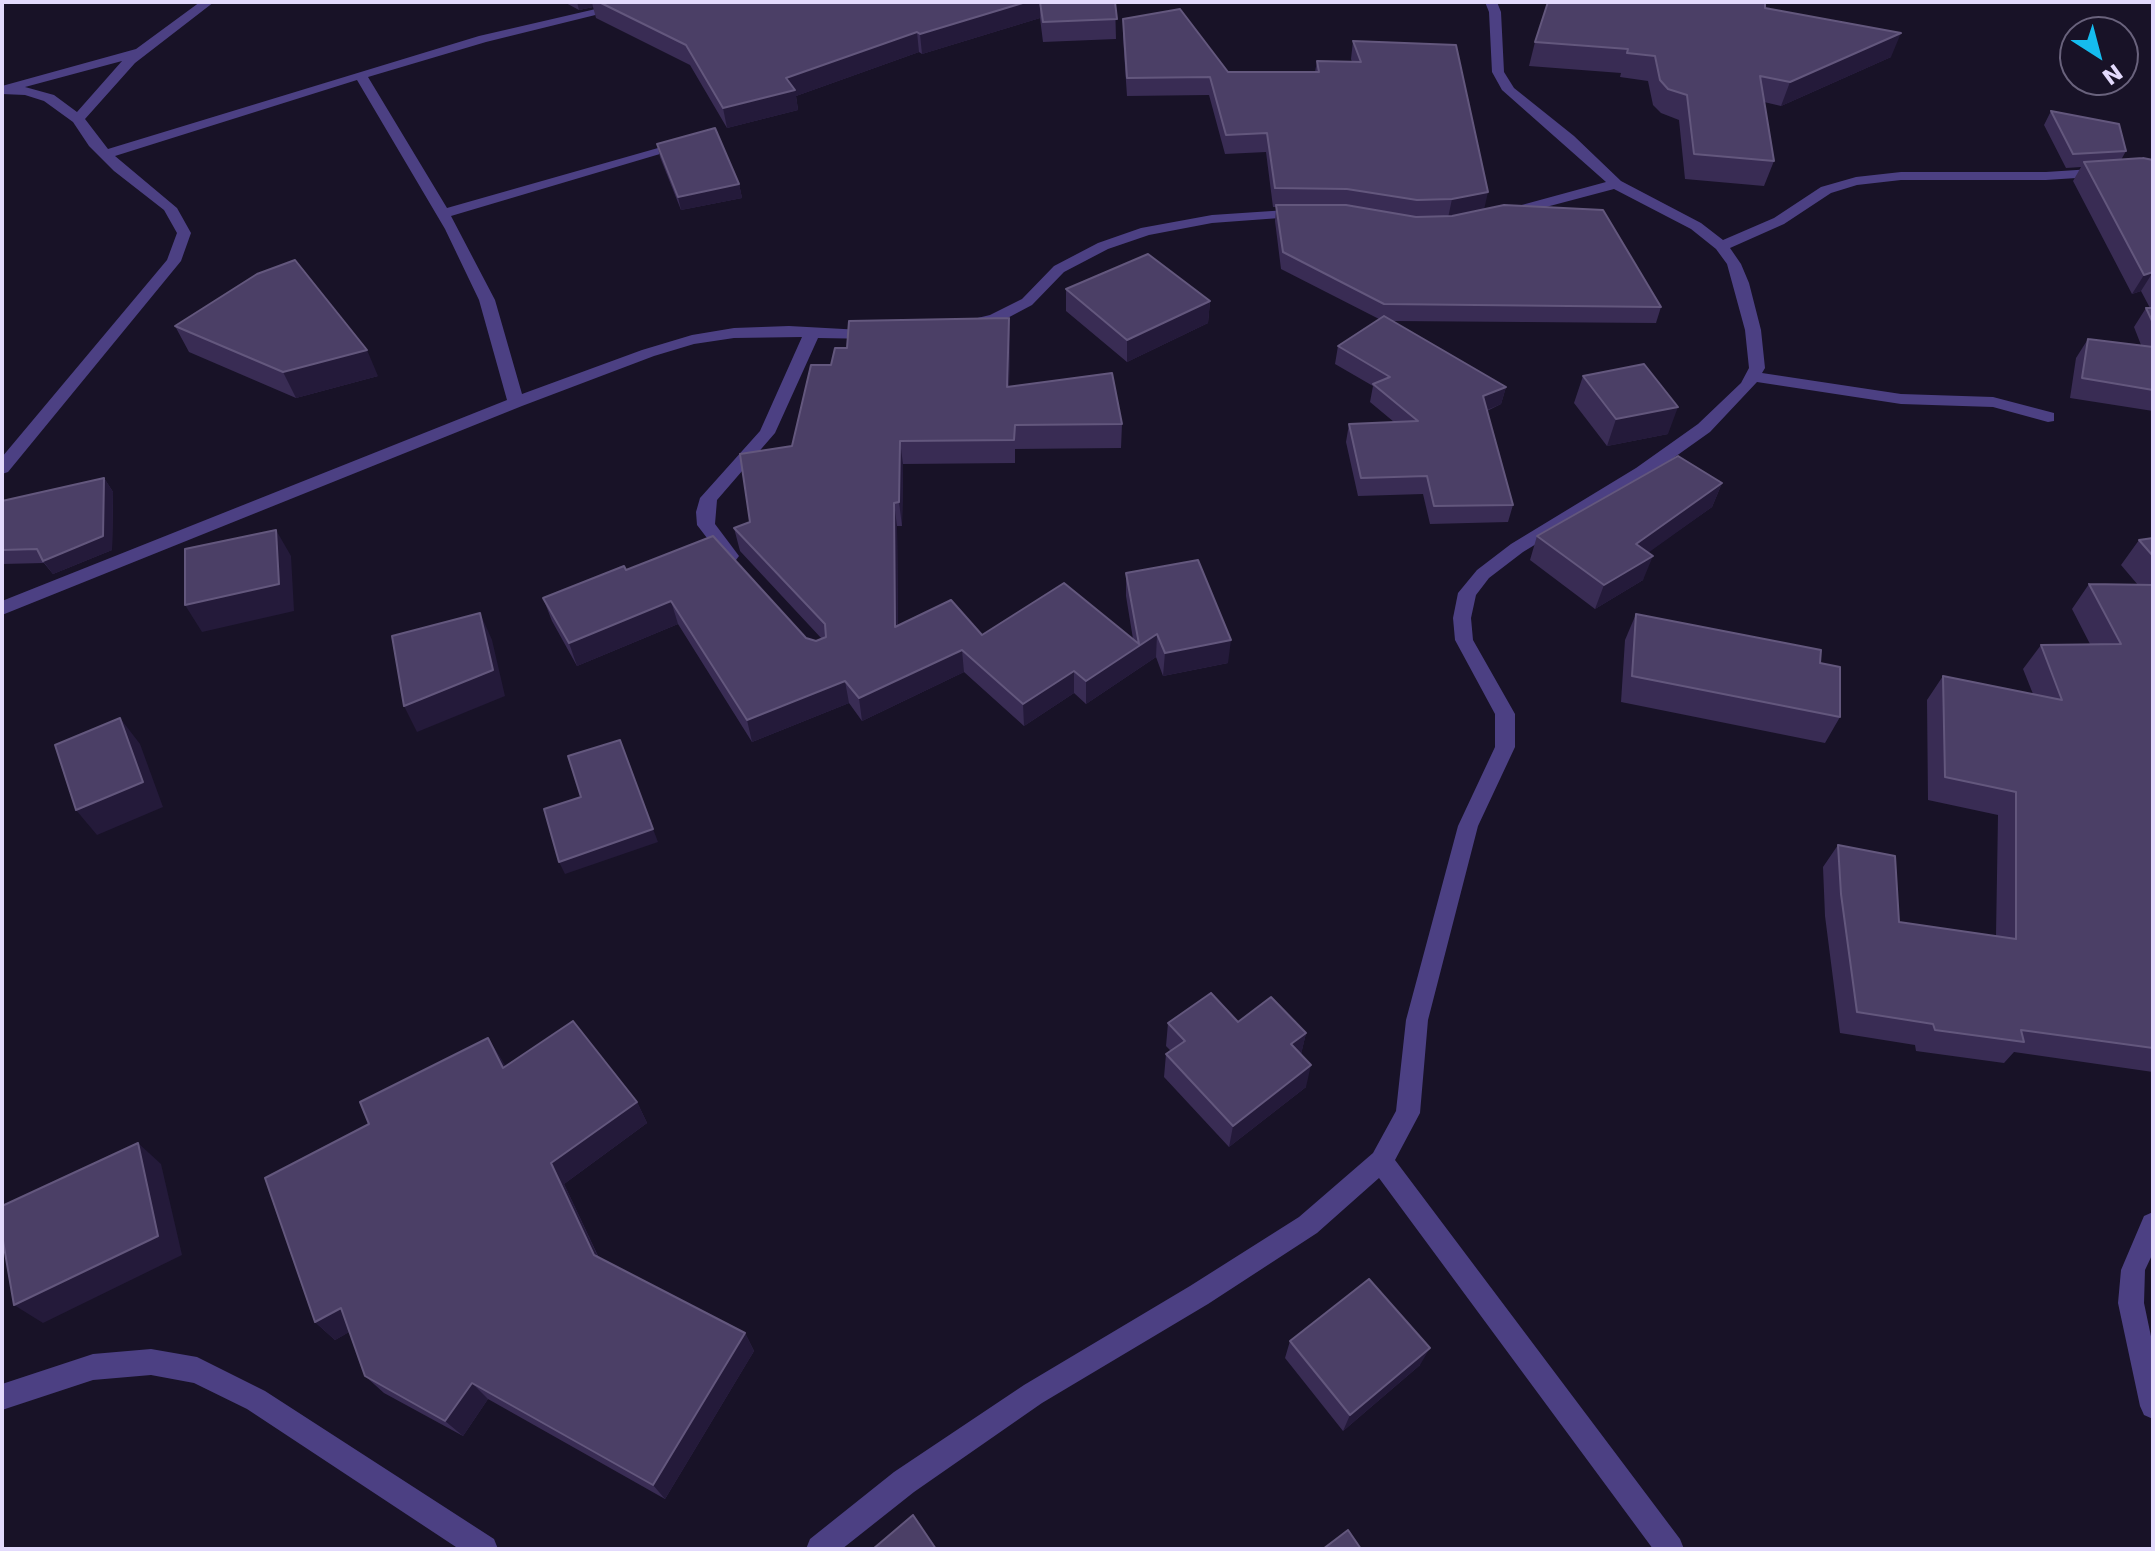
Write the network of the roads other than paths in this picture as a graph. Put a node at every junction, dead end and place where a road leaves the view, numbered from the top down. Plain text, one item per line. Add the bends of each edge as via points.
1 (208, 2) edge
2 (642, 2) edge
3 (1491, 2) edge
4 (142, 52) junction
5 (361, 77) junction
6 (78, 119) junction
7 (663, 151) edge
8 (107, 154) junction
9 (2153, 169) edge
10 (1616, 184) junction
11 (1313, 213) edge
12 (443, 214) junction
13 (1493, 216) edge
14 (1721, 246) junction
15 (952, 327) edge
16 (897, 331) edge
17 (812, 333) junction
18 (1752, 376) junction
19 (516, 402) junction
20 (2048, 417) dead end
21 (2, 468) edge
22 (747, 574) edge
23 (2, 608) edge
24 (1381, 1161) junction
25 (2153, 1224) edge
26 (2, 1397) edge
27 (2153, 1406) edge
28 (484, 1549) edge
29 (820, 1549) edge
30 (1670, 1549) edge

1 - 4 street
2 - 5 street via 550,21
3 - 10 street via 1498,72 1509,90
4 - 6 street
4 - 6 street via 2,90 49,98
5 - 8 street
5 - 12 street
6 - 8 street
7 - 12 street
8 - 21 street via 170,208 184,233 174,261
9 - 14 street via 1856,181 1826,190 1779,221
10 - 13 street
10 - 14 street via 1696,226
11 - 15 street via 1212,219 1146,231 1059,269 1027,302 995,319
12 - 19 street via 487,300
14 - 18 street via 1738,273 1753,330 1757,368
16 - 17 street
17 - 19 street via 734,333 692,340
17 - 22 street via 767,433 709,498 705,512 716,541
18 - 20 street via 1901,399 1993,402
18 - 24 street via 1704,428 1517,548 1467,593 1464,640 1505,714 1505,747 1468,826 1417,1020 1408,1113
19 - 23 street
24 - 29 street via 1308,1225 1033,1394 904,1482
24 - 30 street
25 - 27 street via 2133,1270 2131,1303
26 - 28 street via 93,1367 151,1362 197,1370 256,1400

